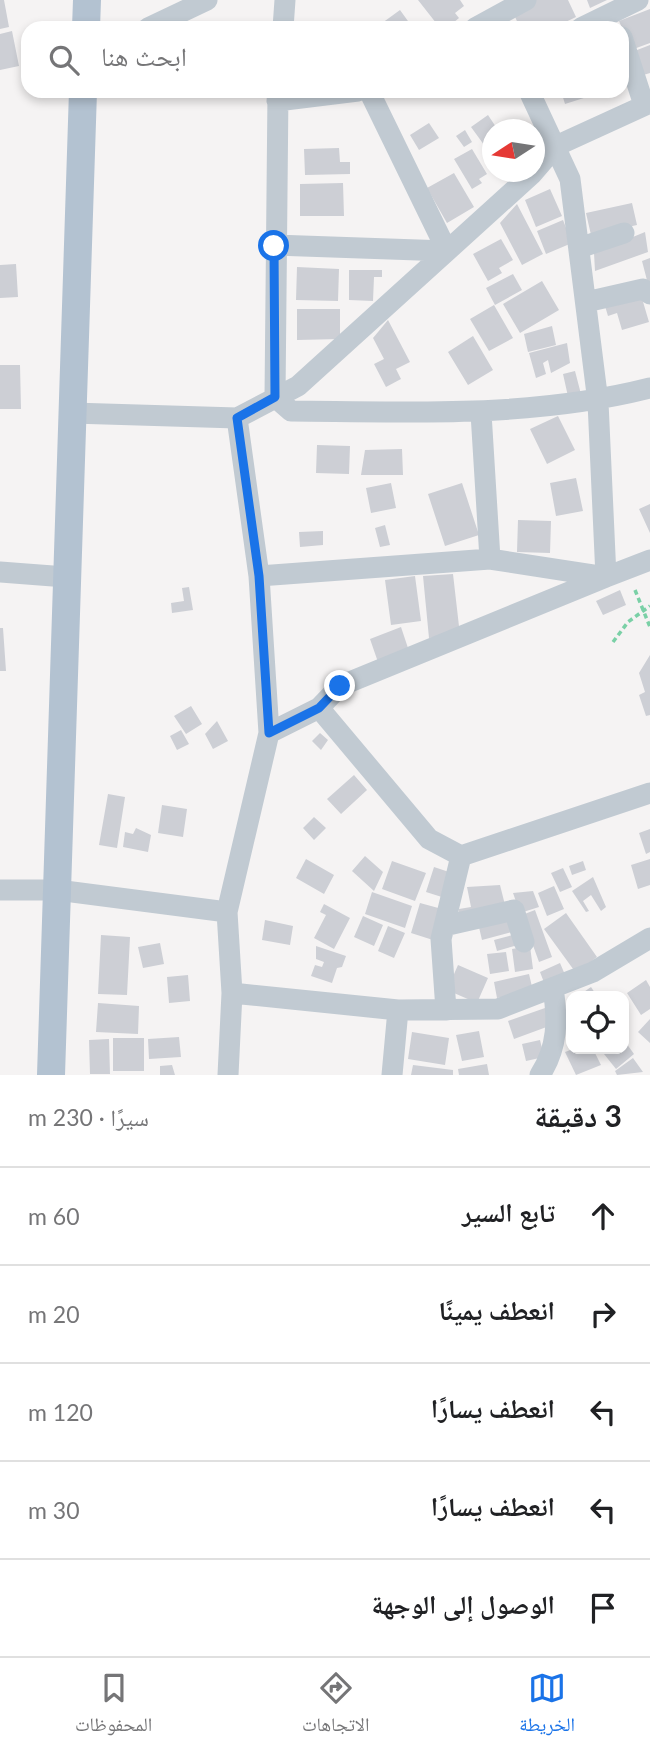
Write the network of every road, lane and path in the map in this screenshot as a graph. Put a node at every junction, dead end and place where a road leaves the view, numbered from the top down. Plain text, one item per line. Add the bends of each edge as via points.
1 (87, 0) edge
2 (207, 0) edge
3 (285, 0) edge
4 (526, 0) edge
5 (633, 1) edge
6 (487, 18) edge
7 (86, 21) edge
8 (163, 21) edge
9 (284, 21) edge
10 (615, 21) edge
11 (629, 56) edge
12 (83, 98) edge
13 (277, 98) edge
14 (372, 98) edge
15 (532, 98) edge
16 (647, 104) edge
17 (556, 146) junction
18 (545, 158) edge
19 (522, 182) edge
20 (624, 233) dead end
21 (274, 246) junction
22 (579, 248) junction
23 (447, 251) junction
24 (650, 293) edge
25 (586, 302) junction
26 (650, 388) edge
27 (275, 397) junction
28 (598, 401) junction
29 (72, 413) junction
30 (481, 413) junction
31 (237, 418) junction
32 (490, 559) junction
33 (650, 560) edge
34 (0, 572) edge
35 (259, 576) junction
36 (66, 577) junction
37 (606, 578) junction
38 (635, 590) dead end
39 (650, 606) edge
40 (644, 610) junction
41 (650, 627) edge
42 (613, 642) dead end
43 (319, 708) junction
44 (269, 733) junction
45 (649, 796) edge
46 (461, 856) junction
47 (0, 890) edge
48 (57, 890) junction
49 (227, 912) junction
50 (444, 926) junction
51 (524, 942) dead end
52 (648, 944) edge
53 (554, 988) junction
54 (232, 993) junction
55 (398, 1010) junction
56 (446, 1010) junction
57 (51, 1075) edge
58 (228, 1075) edge
59 (392, 1075) edge
60 (540, 1075) edge

1 - 7 main road
2 - 8 street
3 - 9 street
4 - 6 street
5 - 10 street
11 - 16 street
12 - 29 main road
13 - 21 street
14 - 23 street
15 - 17 street
16 - 17 street
17 - 18 street
17 - 22 street via 570,179
19 - 23 street
20 - 22 street
21 - 23 street
21 - 27 street
22 - 25 street
23 - 27 street via 298,386
24 - 25 street via 643,289
25 - 28 street
26 - 28 street
27 - 30 street via 291,411
27 - 31 street
28 - 30 street
28 - 37 street
29 - 31 street
29 - 36 main road
30 - 32 street
31 - 35 street
32 - 35 street
32 - 37 street
33 - 37 street
34 - 36 street
35 - 44 street
36 - 48 main road
37 - 43 street via 340,686
38 - 40 path
39 - 40 path
40 - 41 path
40 - 42 path
43 - 44 street
43 - 46 street via 429,839
44 - 49 street
45 - 46 street
46 - 50 street
47 - 48 street
48 - 49 street
48 - 57 main road
49 - 54 street
50 - 51 street via 514,910
50 - 56 street
52 - 53 street
53 - 56 street via 498,1009
53 - 60 street via 558,1024
54 - 55 street
54 - 58 street
55 - 56 street
55 - 59 street

